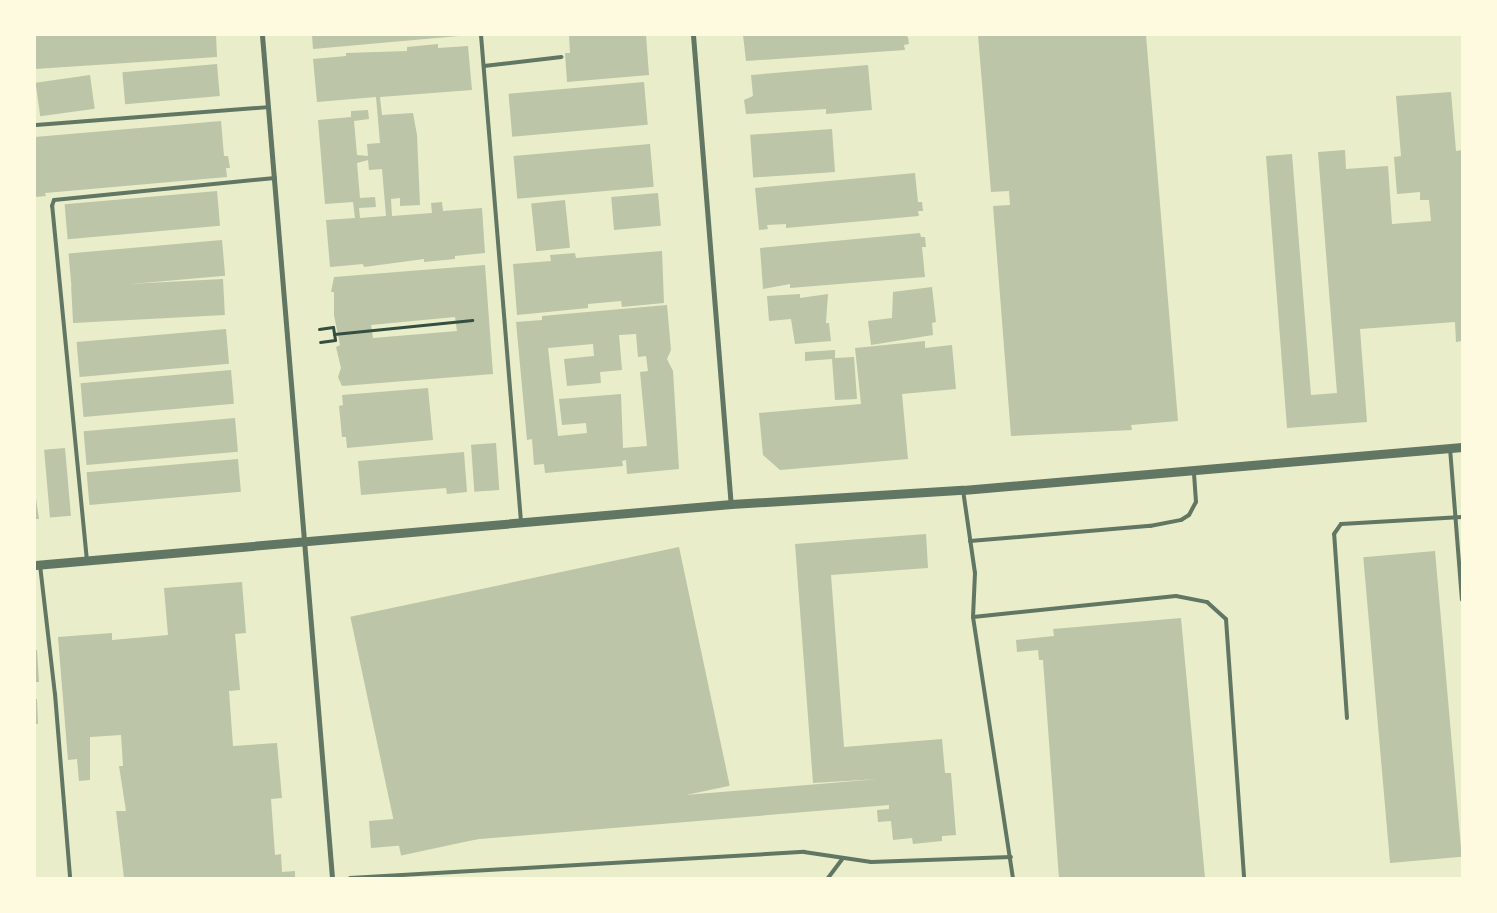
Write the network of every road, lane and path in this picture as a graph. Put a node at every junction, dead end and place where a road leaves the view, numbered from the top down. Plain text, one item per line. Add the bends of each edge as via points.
1 (262, 35) edge
2 (481, 35) edge
3 (693, 35) edge
4 (562, 57) dead end
5 (484, 66) junction
6 (268, 108) junction
7 (36, 125) dead end
8 (276, 178) junction
9 (472, 320) dead end
10 (319, 329) dead end
11 (334, 334) junction
12 (320, 342) dead end
13 (1462, 447) edge
14 (1450, 448) junction
15 (1194, 469) junction
16 (963, 490) junction
17 (731, 504) junction
18 (1462, 516) edge
19 (1455, 517) junction
20 (522, 523) junction
21 (970, 541) junction
22 (304, 544) junction
23 (87, 561) junction
24 (38, 565) edge
25 (1462, 600) edge
26 (973, 617) junction
27 (1347, 718) dead end
28 (1011, 857) junction
29 (843, 858) junction
30 (422, 876) edge
31 (70, 878) edge
32 (332, 878) edge
33 (350, 878) edge
34 (828, 878) edge
35 (1013, 878) edge
36 (1244, 878) edge

1 - 6 street
2 - 5 lane
3 - 17 street
4 - 5 lane
5 - 20 lane
6 - 7 lane
6 - 8 street
8 - 22 street
8 - 23 lane via 54,200 52,206
9 - 11 path
10 - 11 path via 333,327
11 - 12 path via 335,340
13 - 14 street
14 - 15 street
14 - 19 lane
15 - 16 street
15 - 21 lane via 1196,502 1181,520 1150,526
16 - 17 street
16 - 21 lane
17 - 20 street
18 - 19 lane
19 - 25 lane
19 - 27 lane via 1341,524 1334,534
20 - 22 street
21 - 26 lane via 975,573
22 - 23 street
22 - 32 street
23 - 24 street
24 - 31 lane via 55,694
26 - 28 lane
26 - 36 lane via 1176,596 1208,602 1226,619
28 - 29 lane via 871,862
28 - 35 lane
29 - 30 lane via 804,852
29 - 34 lane
30 - 33 lane

